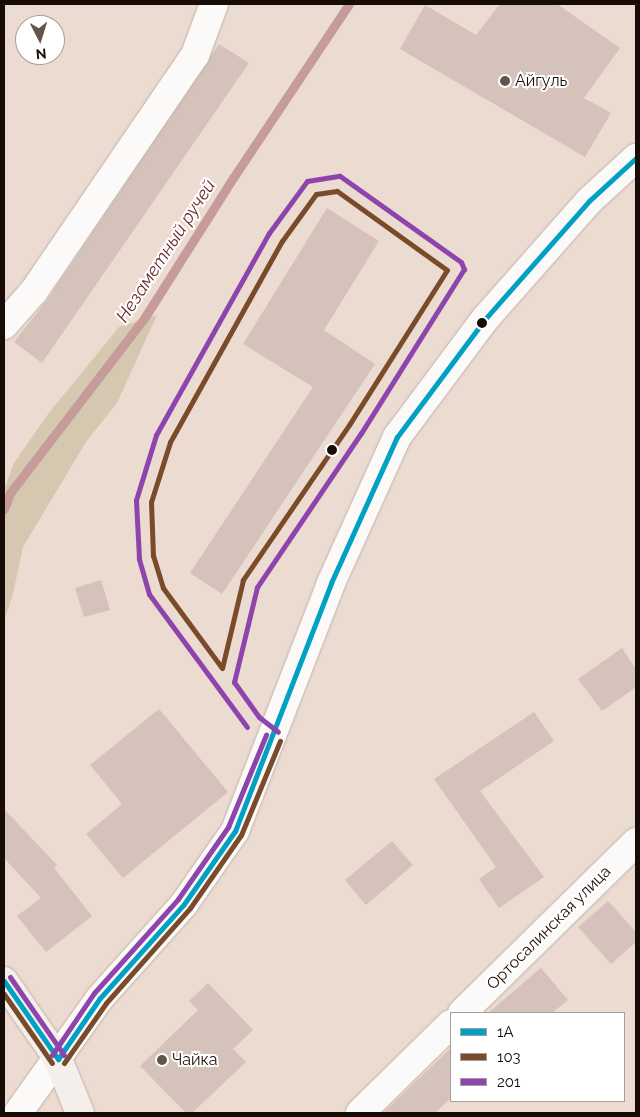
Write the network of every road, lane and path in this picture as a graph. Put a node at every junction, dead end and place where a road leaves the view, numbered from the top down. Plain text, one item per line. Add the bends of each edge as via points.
1 (214, 4) edge
2 (636, 158) edge
3 (4, 325) edge
4 (636, 842) edge
5 (4, 981) edge
6 (463, 1012) edge
7 (450, 1025) edge
8 (58, 1059) junction
9 (18, 1113) edge
10 (80, 1113) edge
11 (360, 1113) edge

1 - 3 street via 195,55 34,291
2 - 8 street via 589,201 485,319 397,437 331,583 235,831 184,904 100,998
4 - 6 street, Ортосалинская улица
5 - 8 main road
7 - 11 street
8 - 9 street
8 - 10 main road

